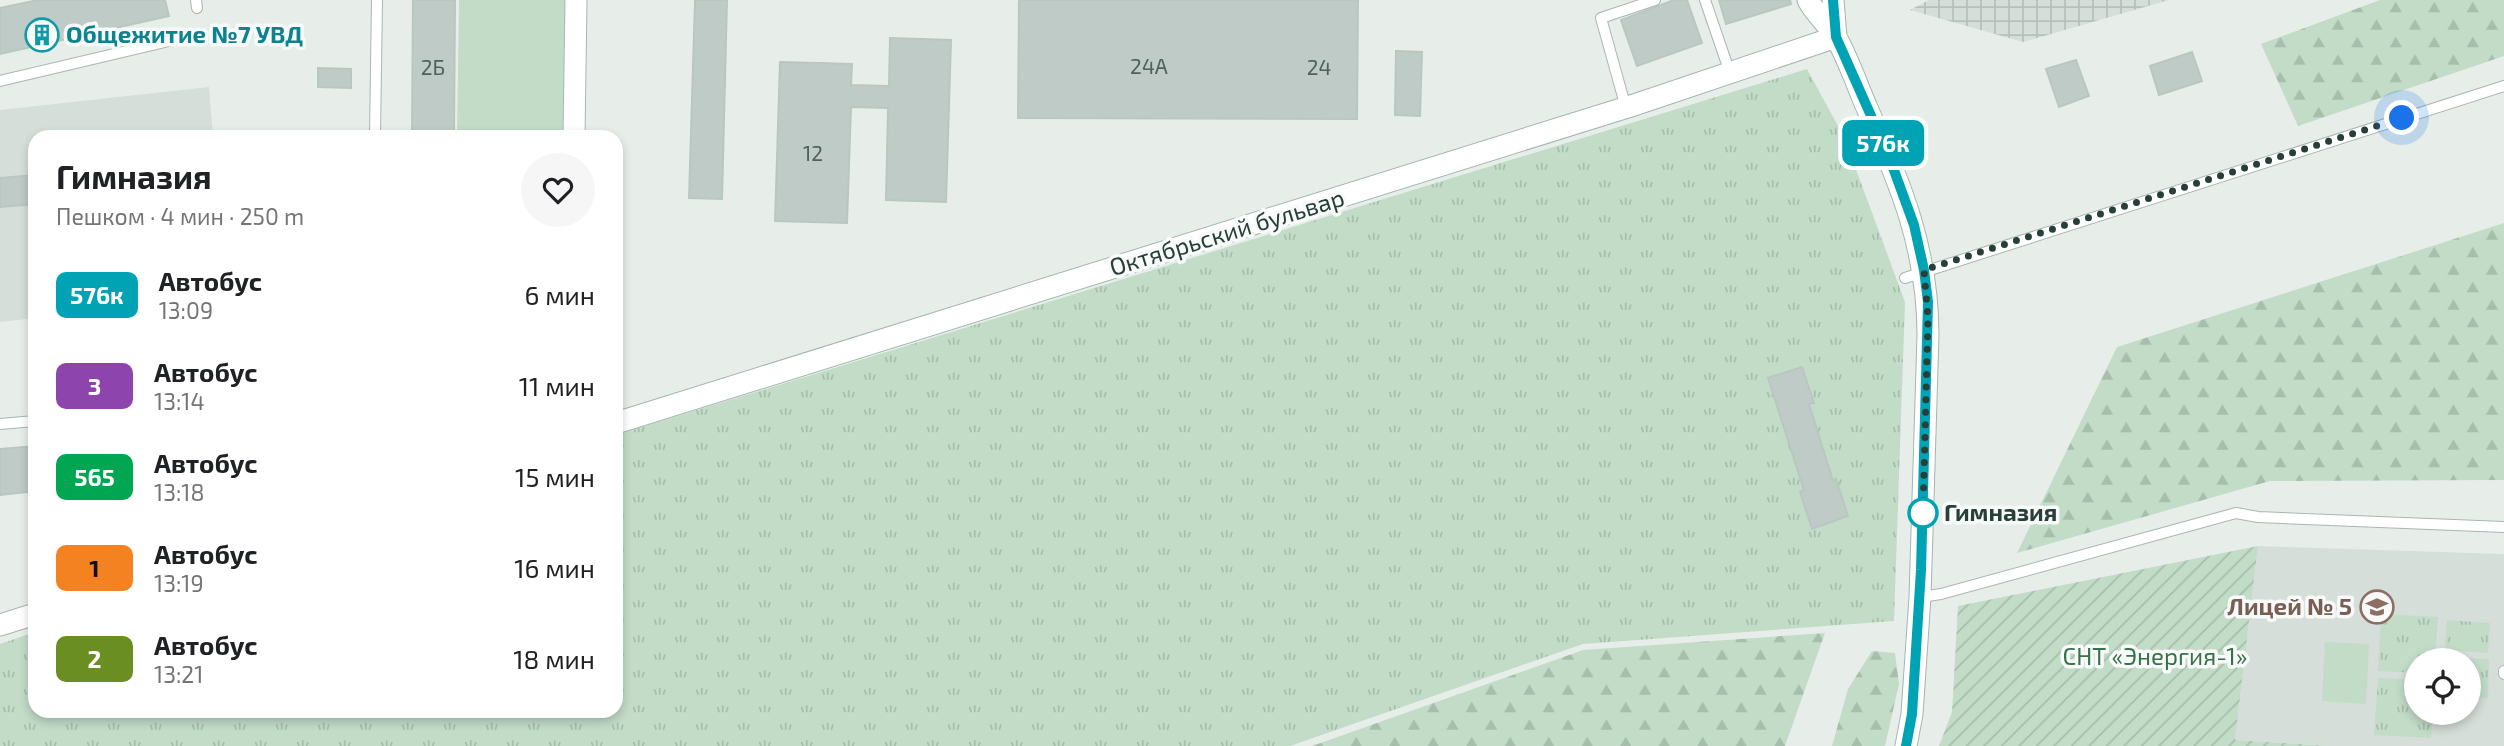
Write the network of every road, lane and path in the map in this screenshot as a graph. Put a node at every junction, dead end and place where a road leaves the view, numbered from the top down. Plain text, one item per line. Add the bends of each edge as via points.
1 (377, 0) edge
2 (576, 0) edge
3 (1655, 0) edge
4 (1705, 0) edge
5 (1808, 0) edge
6 (1833, 0) edge
7 (1836, 37) junction
8 (181, 38) dead end
9 (1730, 73) junction
10 (0, 81) edge
11 (2504, 86) edge
12 (1626, 108) junction
13 (375, 130) edge
14 (574, 130) edge
15 (1914, 274) junction
16 (623, 421) edge
17 (28, 422) edge
18 (0, 424) edge
19 (2504, 527) edge
20 (1920, 597) junction
21 (28, 616) edge
22 (0, 625) edge
23 (1906, 746) edge

1 - 13 lane
2 - 14 street
3 - 12 lane via 1601,18
4 - 9 lane
5 - 7 street
6 - 7 street
7 - 9 street, Октябрьский бульвар
7 - 15 street via 1914,225
8 - 10 lane
9 - 12 street, Октябрьский бульвар
11 - 15 lane
12 - 16 street, Октябрьский бульвар
15 - 20 street via 1928,302
17 - 18 lane
19 - 20 lane via 2236,513
20 - 23 street
21 - 22 street

